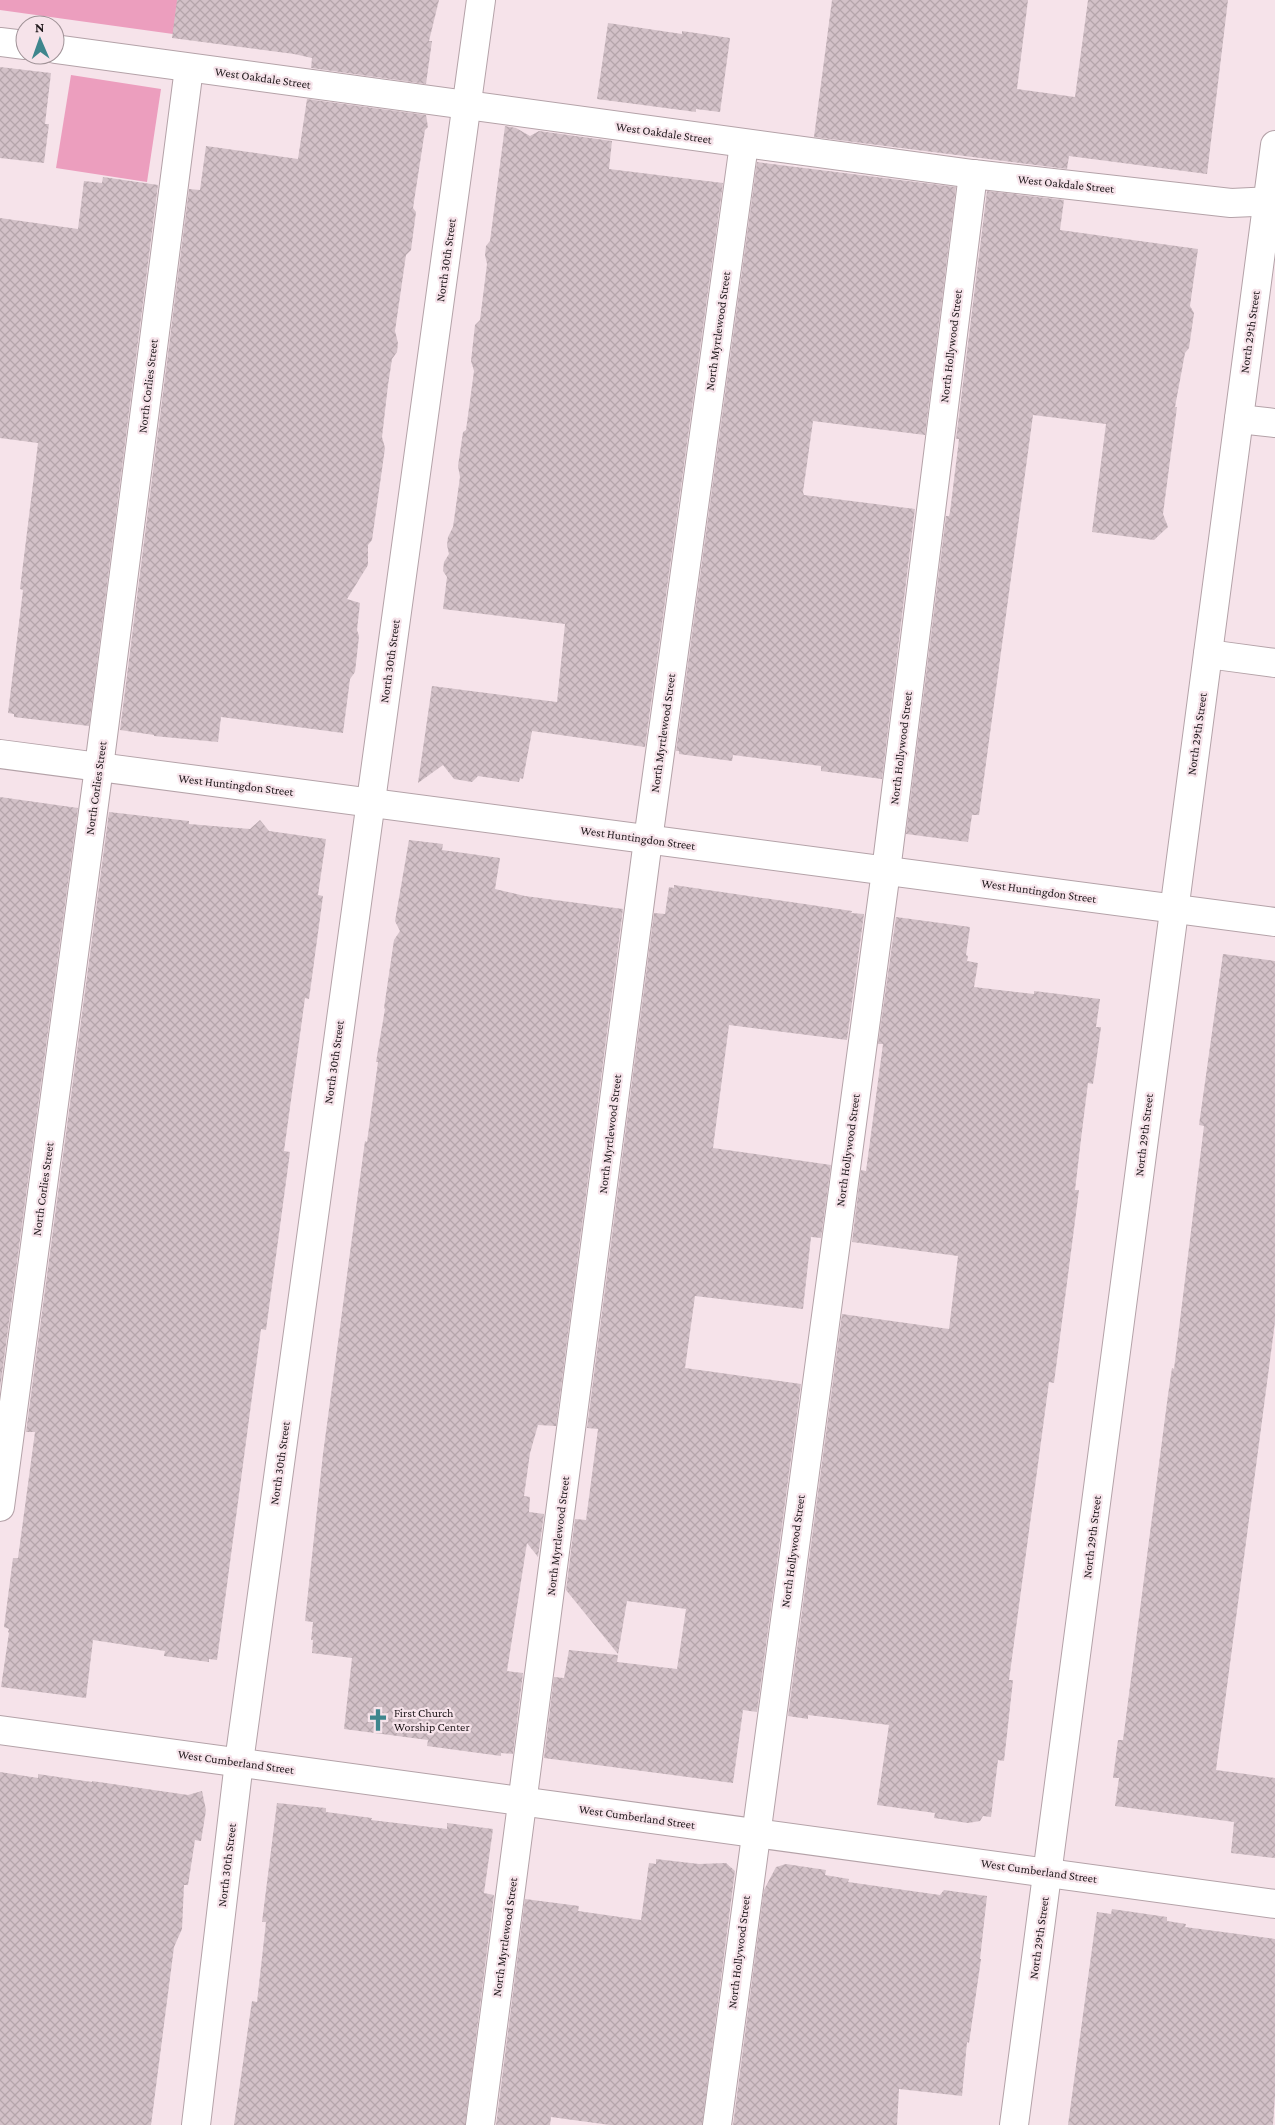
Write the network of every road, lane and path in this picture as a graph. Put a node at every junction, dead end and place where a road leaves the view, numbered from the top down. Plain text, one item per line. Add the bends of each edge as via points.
1 (481, 0) edge
2 (0, 42) edge
3 (15, 44) edge
4 (65, 51) edge
5 (189, 68) junction
6 (468, 106) junction
7 (744, 144) junction
8 (1275, 145) edge
9 (973, 174) junction
10 (1271, 201) edge
11 (1239, 419) junction
12 (1275, 423) edge
13 (1208, 654) junction
14 (1275, 663) edge
15 (0, 754) edge
16 (99, 767) junction
17 (370, 803) junction
18 (648, 840) junction
19 (886, 871) junction
20 (1174, 909) junction
21 (1275, 922) edge
22 (0, 1508) edge
23 (0, 1730) edge
24 (239, 1762) junction
25 (523, 1802) junction
26 (755, 1833) junction
27 (1047, 1872) junction
28 (1275, 1904) edge
29 (196, 2125) edge
30 (480, 2125) edge
31 (717, 2125) edge
32 (1014, 2125) edge

1 - 6 street, North 30th Street
2 - 3 street
4 - 5 street, West Oakdale Street
5 - 6 street, West Oakdale Street
5 - 16 street, North Corlies Street
6 - 7 street, West Oakdale Street
6 - 17 street, North 30th Street
7 - 9 street, West Oakdale Street
7 - 18 street, North Myrtlewood Street
8 - 10 street, North 29th Street
9 - 10 street, West Oakdale Street via 1230,203
9 - 19 street, North Hollywood Street
10 - 11 street, North 29th Street
11 - 12 street
11 - 13 street, North 29th Street
13 - 14 street
13 - 20 street, North 29th Street
15 - 16 street, West Huntingdon Street
16 - 17 street, West Huntingdon Street
16 - 22 street, North Corlies Street
17 - 18 street, West Huntingdon Street
17 - 24 street, North 30th Street
18 - 19 street, West Huntingdon Street
18 - 25 street, North Myrtlewood Street
19 - 20 street, West Huntingdon Street
19 - 26 street, North Hollywood Street
20 - 21 street, West Huntingdon Street
20 - 27 street, North 29th Street
23 - 24 street, West Cumberland Street
24 - 25 street, West Cumberland Street
24 - 29 street, North 30th Street
25 - 26 street, West Cumberland Street
25 - 30 street, North Myrtlewood Street
26 - 27 street, West Cumberland Street
26 - 31 street, North Hollywood Street
27 - 28 street, West Cumberland Street
27 - 32 street, North 29th Street

